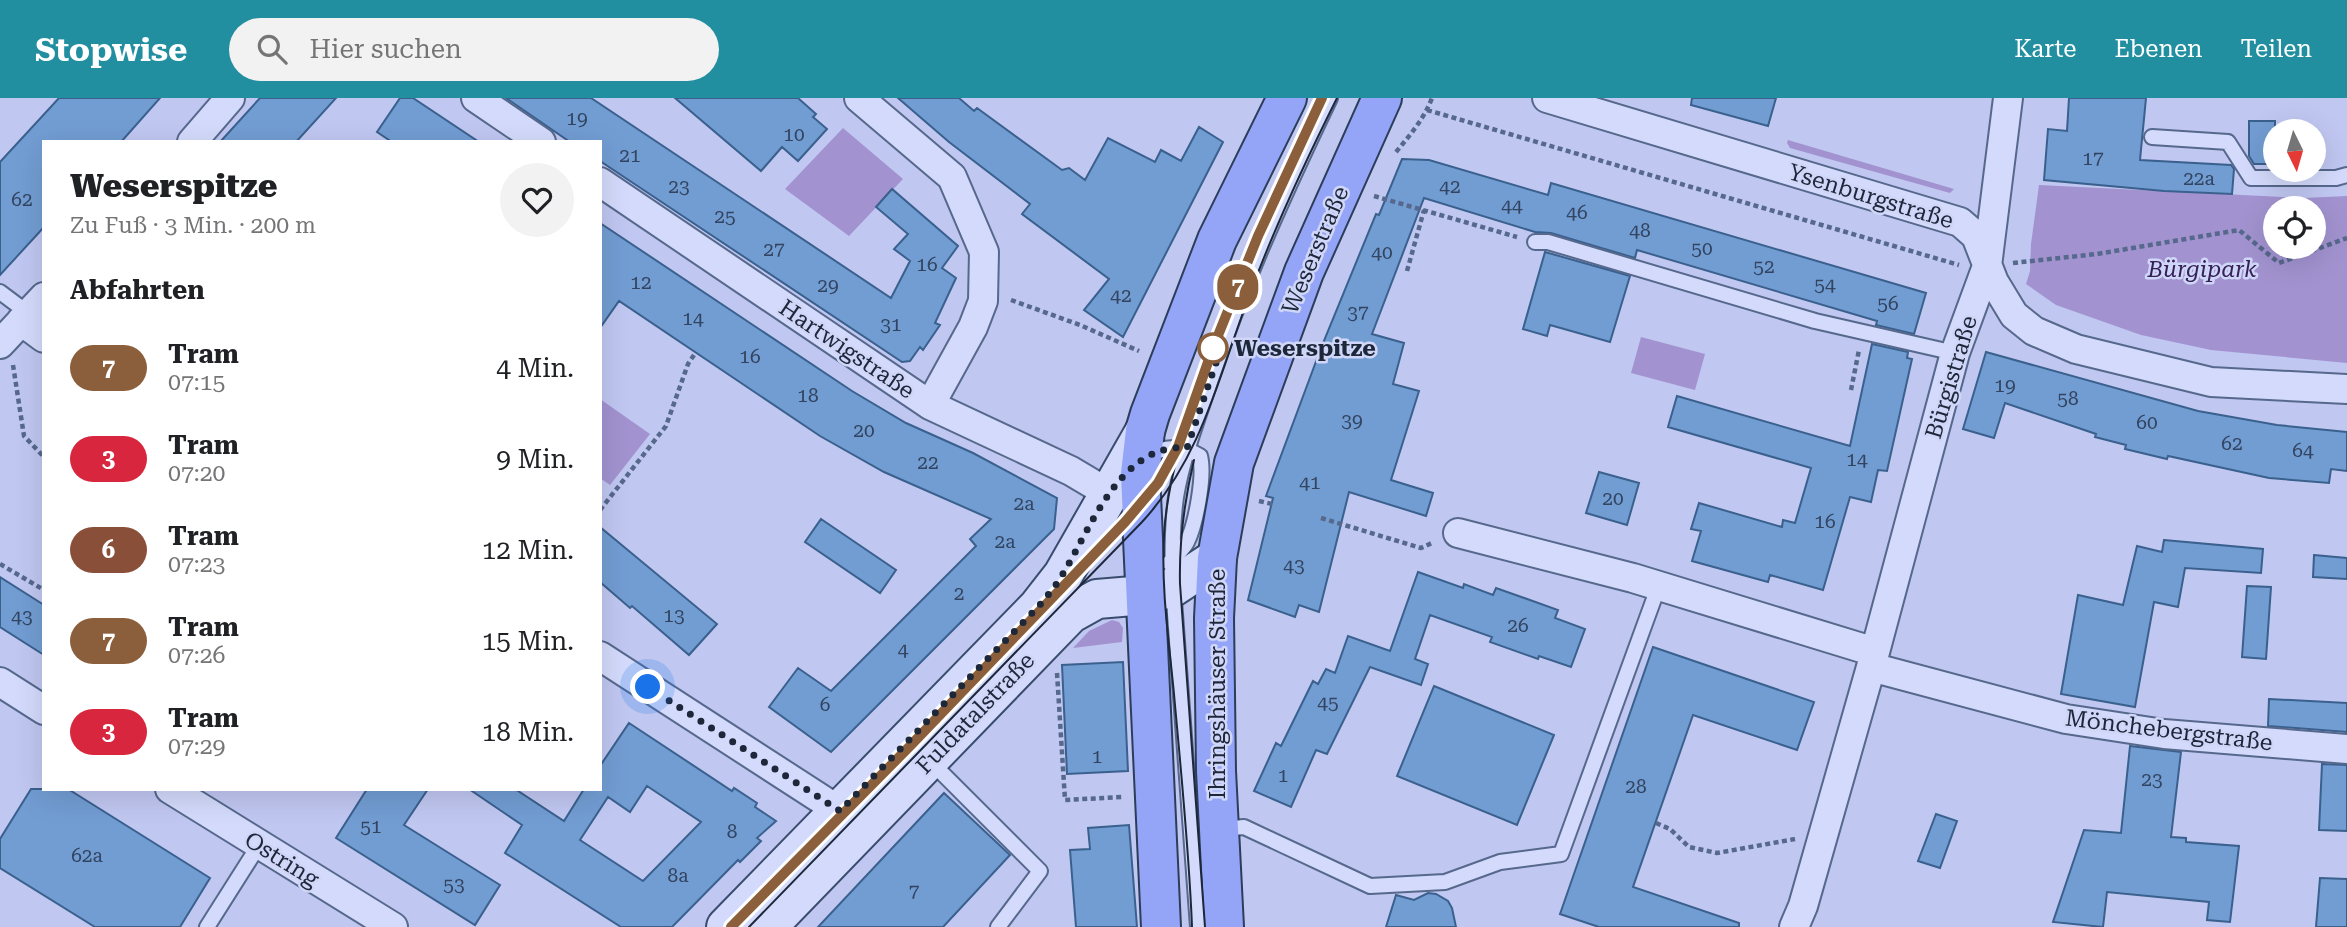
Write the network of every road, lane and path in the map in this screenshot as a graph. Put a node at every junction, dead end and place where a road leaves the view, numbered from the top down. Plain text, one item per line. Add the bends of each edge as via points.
1 (230, 98) edge
2 (476, 98) edge
3 (859, 98) edge
4 (1287, 98) edge
5 (1330, 98) edge
6 (1382, 98) edge
7 (1547, 98) edge
8 (2008, 98) edge
9 (1432, 99) edge
10 (1427, 110) junction
11 (2152, 136) dead end
12 (194, 140) edge
13 (538, 140) edge
14 (1393, 155) dead end
15 (2347, 175) edge
16 (602, 183) edge
17 (1373, 195) dead end
18 (1424, 210) junction
19 (2347, 238) edge
20 (1535, 242) joint
21 (1987, 265) junction
22 (1408, 271) dead end
23 (0, 292) edge
24 (983, 293) junction
25 (31, 310) edge
26 (1863, 332) junction
27 (42, 334) edge
28 (4, 350) edge
29 (696, 352) dead end
30 (1146, 354) dead end
31 (1955, 354) junction
32 (2347, 389) edge
33 (1851, 390) dead end
34 (930, 405) junction
35 (1240, 444) joint
36 (1143, 447) junction
37 (1187, 448) junction
38 (42, 455) edge
39 (1124, 499) junction
40 (602, 507) edge
41 (1321, 518) dead end
42 (1458, 533) joint
43 (1217, 558) junction
44 (0, 564) edge
45 (1151, 584) junction
46 (1659, 585) junction
47 (42, 589) edge
48 (602, 657) edge
49 (1873, 659) junction
50 (1057, 664) dead end
51 (0, 682) edge
52 (42, 709) edge
53 (2347, 749) edge
54 (918, 750) junction
55 (173, 791) edge
56 (1125, 797) dead end
57 (852, 819) junction
58 (1656, 822) dead end
59 (1219, 829) junction
60 (1823, 834) junction
61 (258, 845) junction
62 (207, 927) edge
63 (394, 927) edge
64 (726, 927) edge
65 (767, 927) edge
66 (998, 927) edge
67 (1161, 927) edge
68 (1205, 927) edge
69 (1794, 927) edge

1 - 12 street
2 - 13 street
3 - 24 street via 952,177 984,252
4 - 36 main road via 1217,240
5 - 37 lane via 1263,242
6 - 35 main road, Weserstraße via 1304,272
7 - 21 street, Ysenburgstraße via 1960,222 1976,236
8 - 21 street, Bürgistraße
9 - 10 path
10 - 14 path
10 - 21 path via 1953,265
11 - 15 lane via 2228,142 2251,178
16 - 34 street, Hartwigstraße
17 - 18 path
18 - 20 path
18 - 22 path
19 - 21 path via 2279,263 2239,230 2097,254
20 - 26 lane
21 - 31 street, Bürgistraße
21 - 32 street, Ysenburgstraße via 2014,315 2034,331 2076,349 2211,382
23 - 25 lane
24 - 30 path via 1080,325
24 - 34 street via 972,327
25 - 27 street
25 - 28 street
26 - 31 lane
26 - 33 path
28 - 38 path via 15,368 24,436
29 - 40 path via 666,426
31 - 49 street, Bürgistraße
34 - 39 street, Hartwigstraße
35 - 43 main road, Ihringshäuser Straße
36 - 37 lane via 1154,453
36 - 39 main road, Fuldatalstraße
37 - 45 lane
37 - 45 lane via 1200,456 1202,466 1194,521 1186,543
39 - 45 main road
39 - 54 main road, Fuldatalstraße
41 - 42 path via 1421,548
42 - 46 street
43 - 45 main road, Fuldatalstraße
43 - 59 main road, Ihringshäuser Straße via 1214,672
44 - 47 path
45 - 54 main road, Fuldatalstraße via 1097,599 1070,614
45 - 67 main road
45 - 68 lane
46 - 49 street
46 - 59 lane via 1560,854 1500,862 1445,882 1370,886 1244,827
48 - 57 street
49 - 53 street, Mönchebergstraße via 2066,719 2164,734
49 - 60 street, Bürgistraße
50 - 56 path via 1065,800
51 - 52 street
54 - 57 main road, Fuldatalstraße
54 - 66 lane via 1040,871
55 - 61 street, Ostring
57 - 64 main road, Fuldatalstraße
57 - 65 main road, Fuldatalstraße
58 - 60 path via 1689,847 1717,853
59 - 68 main road, Ihringshäuser Straße
60 - 69 street, Bürgistraße
61 - 62 lane
61 - 63 street, Ostring

